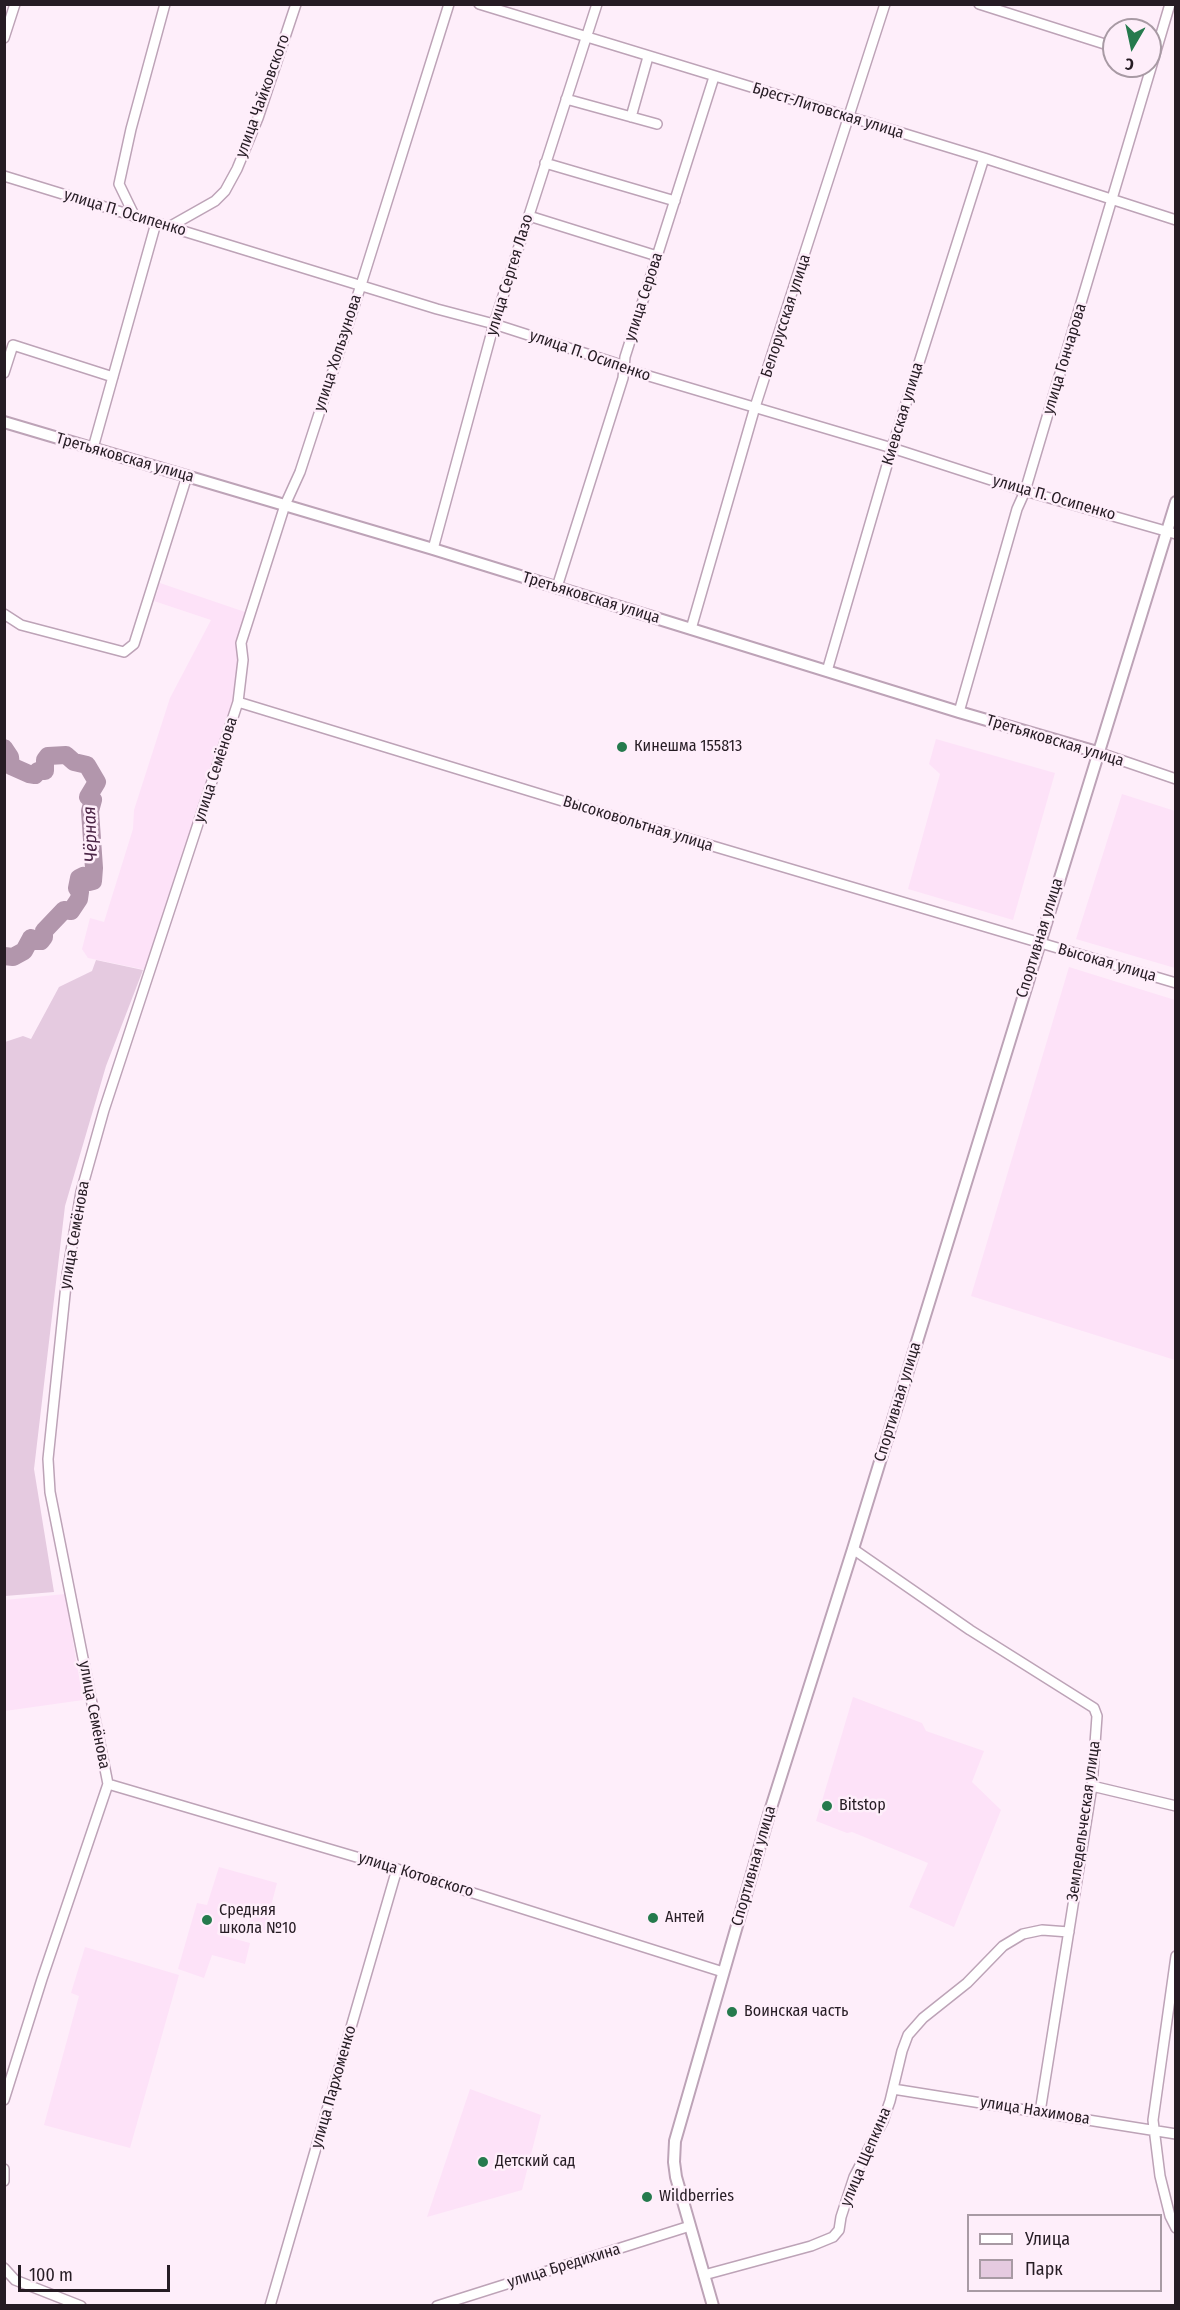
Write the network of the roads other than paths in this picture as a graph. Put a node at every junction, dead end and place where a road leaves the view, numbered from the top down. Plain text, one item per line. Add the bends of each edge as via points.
1 (15, 4) edge
2 (165, 4) edge
3 (296, 4) edge
4 (449, 4) edge
5 (479, 4) edge
6 (597, 4) edge
7 (885, 4) edge
8 (979, 4) edge
9 (1170, 4) edge
10 (1162, 28) edge
11 (4, 38) edge
12 (586, 38) junction
13 (1102, 43) edge
14 (648, 57) junction
15 (714, 77) junction
16 (1147, 78) edge
17 (566, 99) junction
18 (631, 117) junction
19 (850, 118) junction
20 (657, 124) dead end
21 (984, 158) junction
22 (546, 163) junction
23 (4, 176) edge
24 (675, 201) junction
25 (1112, 201) junction
26 (529, 216) junction
27 (135, 217) junction
28 (1176, 220) edge
29 (156, 223) junction
30 (169, 227) junction
31 (657, 256) junction
32 (361, 285) junction
33 (494, 324) junction
34 (624, 367) junction
35 (4, 373) edge
36 (113, 377) junction
37 (755, 407) junction
38 (4, 422) edge
39 (93, 448) junction
40 (892, 448) junction
41 (187, 476) junction
42 (1025, 490) junction
43 (1176, 502) edge
44 (285, 505) junction
45 (1171, 532) edge
46 (432, 549) junction
47 (557, 587) junction
48 (4, 614) edge
49 (691, 629) junction
50 (827, 671) junction
51 (238, 702) junction
52 (959, 712) junction
53 (1097, 752) junction
54 (1176, 779) edge
55 (1039, 942) junction
56 (1176, 983) edge
57 (853, 1549) junction
58 (108, 1785) junction
59 (1092, 1786) junction
60 (1176, 1806) edge
61 (397, 1869) junction
62 (1069, 1932) junction
63 (1176, 1956) edge
64 (723, 1972) junction
65 (893, 2089) junction
66 (4, 2100) edge
67 (1040, 2112) junction
68 (1153, 2130) junction
69 (1176, 2134) edge
70 (4, 2169) edge
71 (4, 2181) edge
72 (690, 2226) junction
73 (1176, 2228) edge
74 (4, 2268) edge
75 (704, 2275) junction
76 (272, 2305) edge
77 (81, 2306) edge
78 (437, 2306) edge
79 (712, 2306) edge

1 - 11 street
2 - 27 street via 119,184
3 - 30 street, улица Чайковского via 258,118 225,191 215,201
4 - 32 street, улица Хользунова
5 - 12 street, Брест-Литовская улица
6 - 12 street, улица Сергея Лазо
7 - 19 street, Белорусская улица
8 - 13 street
9 - 10 street, улица Гончарова
12 - 14 street, Брест-Литовская улица
12 - 17 street, улица Сергея Лазо
14 - 15 street, Брест-Литовская улица
14 - 18 street
15 - 19 street, Брест-Литовская улица
15 - 24 street, улица Серова
16 - 25 street, улица Гончарова
17 - 18 street
17 - 22 street, улица Сергея Лазо
18 - 20 street
19 - 21 street, Брест-Литовская улица
19 - 37 street, Белорусская улица
21 - 25 street, Брест-Литовская улица
21 - 40 street, Киевская улица
22 - 24 street
22 - 26 street, улица Сергея Лазо
23 - 27 street, улица П. Осипенко
24 - 31 street, улица Серова
25 - 28 street, Брест-Литовская улица
25 - 42 street, улица Гончарова
26 - 31 street
26 - 33 street, улица Сергея Лазо
27 - 29 street, улица П. Осипенко
29 - 30 street, улица П. Осипенко
29 - 36 street
30 - 32 street, улица П. Осипенко
31 - 34 street, улица Серова
32 - 33 street, улица П. Осипенко
32 - 44 street, улица Хользунова via 300,472
33 - 34 street, улица П. Осипенко
33 - 46 street, улица Сергея Лазо
34 - 37 street, улица П. Осипенко
34 - 47 street, улица Серова
35 - 36 street via 13,345
36 - 39 street
37 - 40 street, улица П. Осипенко
37 - 49 street, Белорусская улица
38 - 39 street, Третьяковская улица
39 - 41 street, Третьяковская улица
40 - 42 street, улица П. Осипенко
40 - 50 street, Киевская улица
41 - 44 street, Третьяковская улица
41 - 48 street via 134,644 124,652 21,625
42 - 45 street, улица П. Осипенко
42 - 52 street, улица Гончарова
43 - 45 street, Спортивная улица
44 - 46 street, Третьяковская улица
44 - 51 street, улица Хользунова via 241,643
45 - 53 street, Спортивная улица
46 - 47 street, Третьяковская улица
47 - 49 street, Третьяковская улица
49 - 50 street, Третьяковская улица
50 - 52 street, Третьяковская улица
51 - 55 street, Высоковольтная улица
51 - 58 street, улица Семёнова via 97,1132 81,1192 67,1275 48,1459 50,1492
52 - 53 street, Третьяковская улица
53 - 54 street, Третьяковская улица
53 - 55 street, Спортивная улица
55 - 56 street, Высокая улица
55 - 57 street, Спортивная улица
57 - 59 street, Земледельческая улица via 970,1630 1094,1708 1097,1716
57 - 64 street, Спортивная улица
58 - 61 street, улица Котовского
58 - 66 street
59 - 60 street
59 - 62 street, Земледельческая улица
61 - 64 street, улица Котовского
61 - 76 street, улица Пархоменко
62 - 65 street, улица Щепкина via 1042,1930 1023,1934 1003,1946 908,2035
62 - 67 street, Земледельческая улица
63 - 68 street
64 - 72 street, Спортивная улица via 674,2149 676,2177
65 - 67 street, улица Нахимова
65 - 75 street, улица Щепкина via 883,2121 854,2177 839,2230 833,2237
67 - 68 street, улица Нахимова
68 - 69 street, улица Нахимова
68 - 73 street via 1160,2176
70 - 71 street
72 - 75 street, Спортивная улица
72 - 78 street, улица Бредихина
74 - 77 street via 15,2280
75 - 79 street, Спортивная улица

